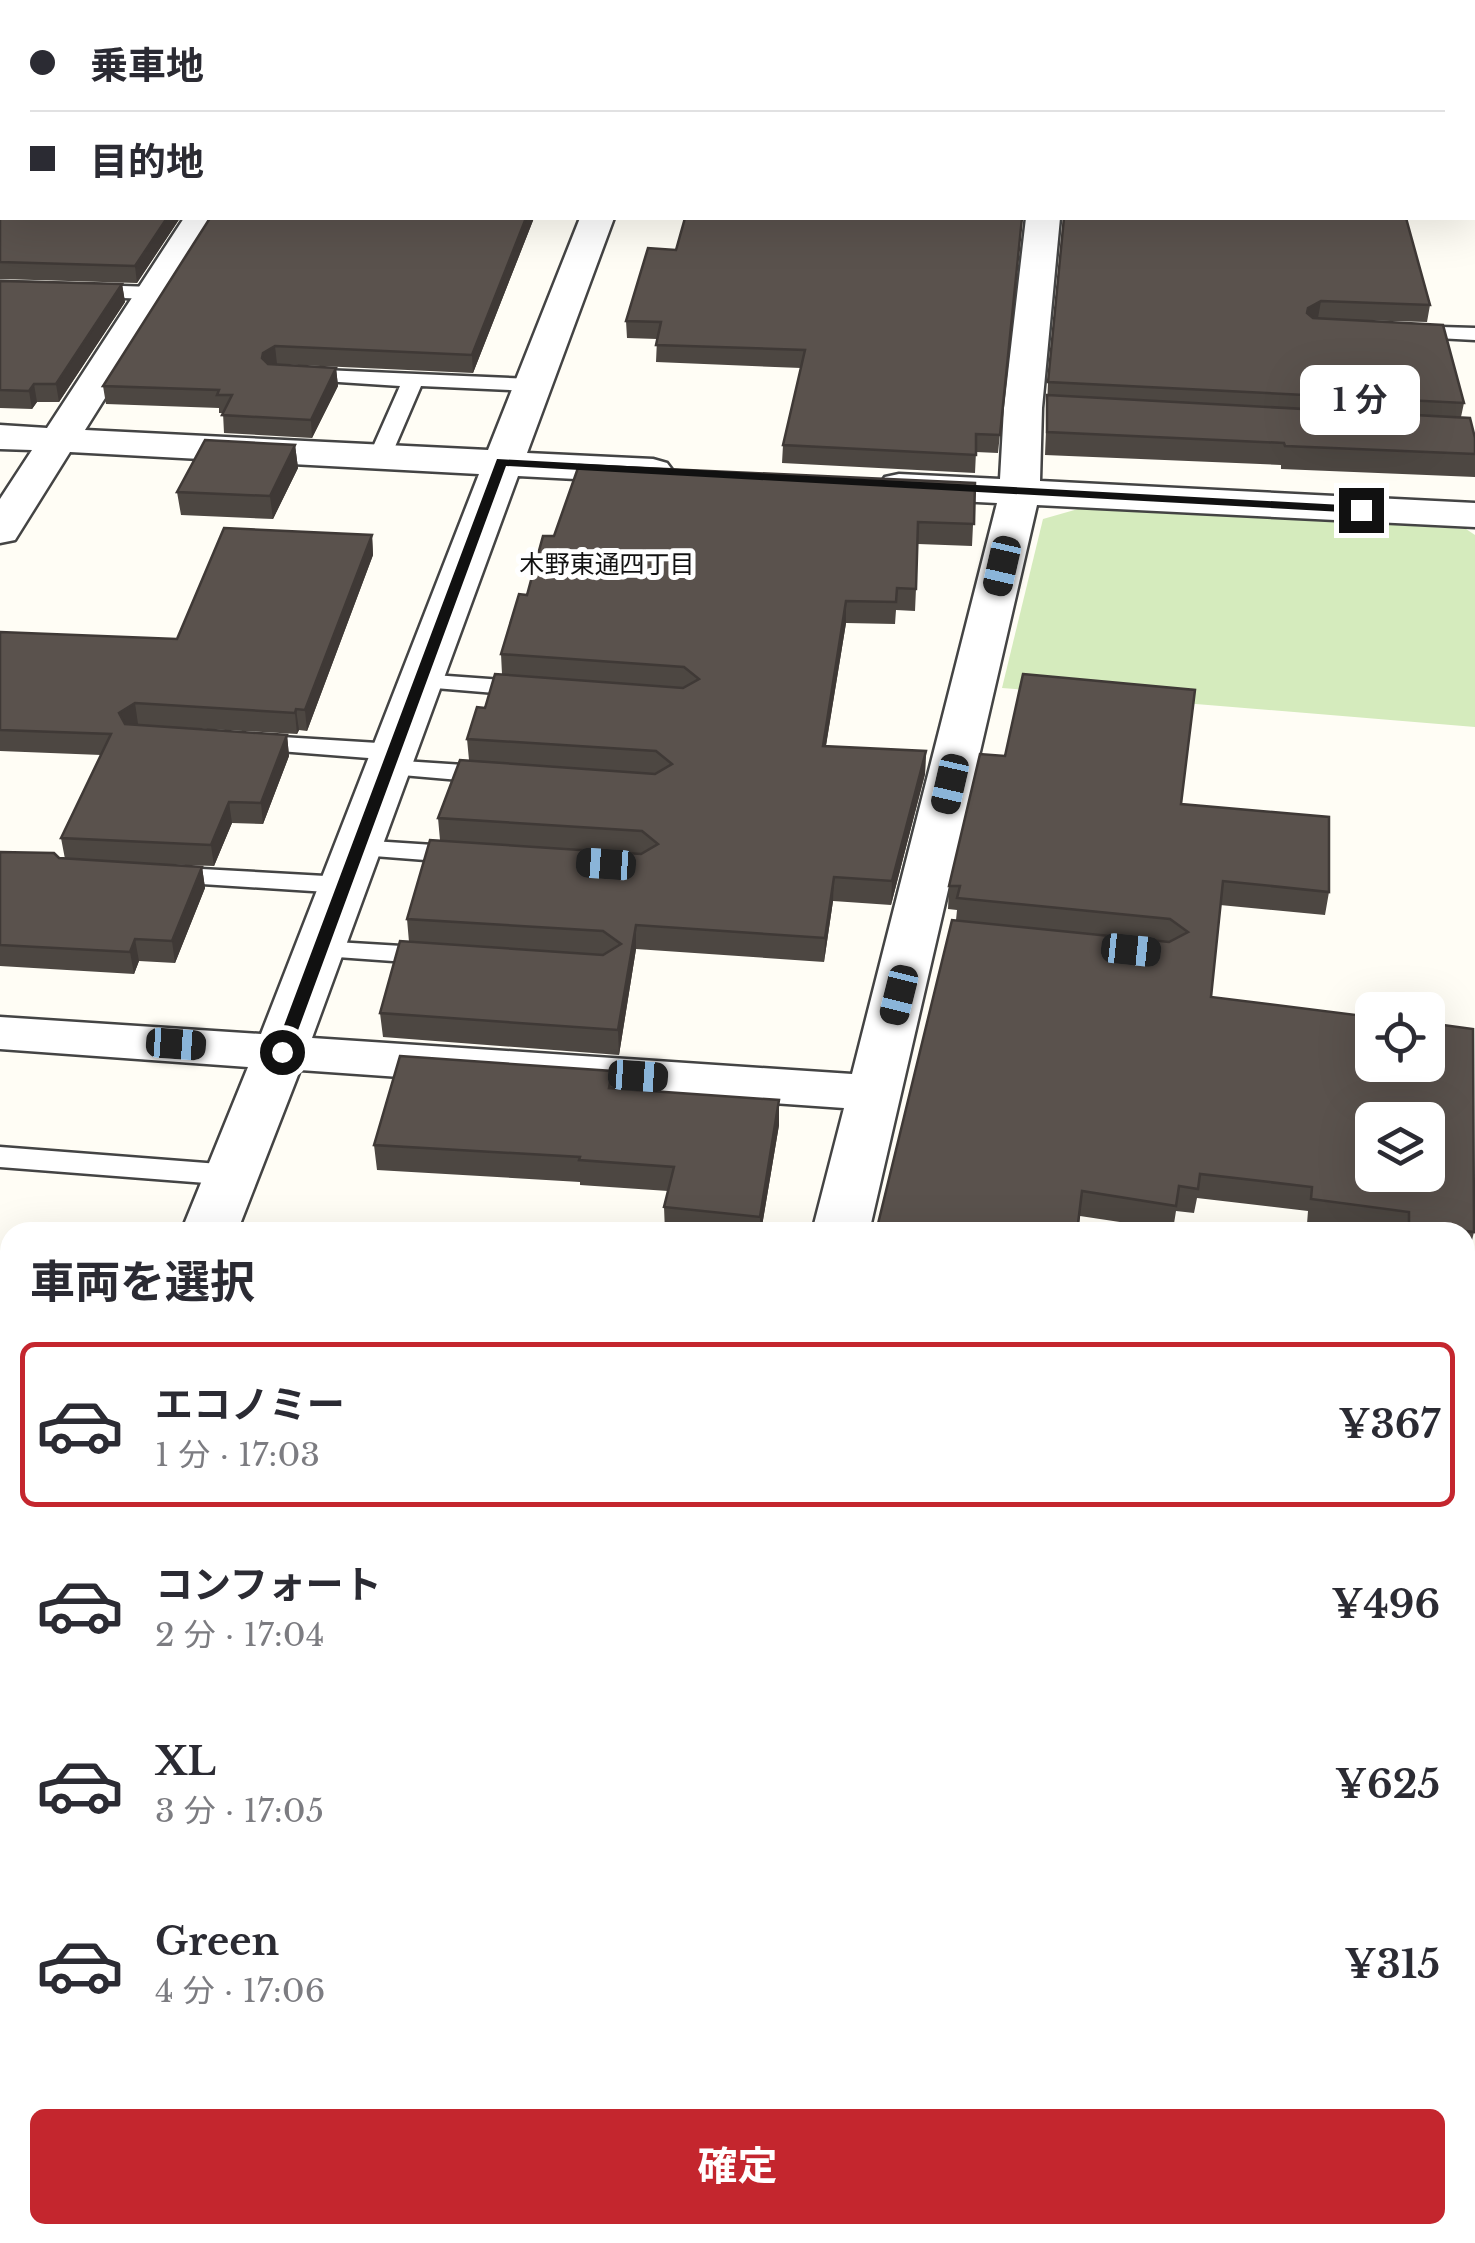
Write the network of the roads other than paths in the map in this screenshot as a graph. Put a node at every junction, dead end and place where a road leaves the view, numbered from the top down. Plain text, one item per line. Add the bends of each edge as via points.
1 (201, 220) edge
2 (595, 220) edge
3 (1043, 220) edge
4 (0, 288) edge
5 (152, 292) junction
6 (1377, 330) edge
7 (1475, 334) edge
8 (277, 374) edge
9 (413, 380) junction
10 (531, 386) junction
11 (0, 437) edge
12 (56, 440) junction
13 (380, 456) junction
14 (501, 462) junction
15 (681, 472) edge
16 (860, 483) edge
17 (1020, 493) junction
18 (1475, 516) edge
19 (0, 531) edge
20 (420, 682) junction
21 (552, 691) edge
22 (216, 741) edge
23 (391, 760) junction
24 (522, 777) edge
25 (490, 856) edge
26 (350, 867) junction
27 (130, 873) edge
28 (318, 949) junction
29 (471, 958) edge
30 (0, 1033) edge
31 (282, 1052) junction
32 (876, 1093) junction
33 (0, 1156) edge
34 (232, 1175) junction
35 (213, 1222) edge
36 (844, 1222) edge

1 - 5 street
2 - 10 street
3 - 17 street
4 - 5 lane
5 - 12 street
6 - 7 lane
8 - 9 lane
9 - 10 lane
9 - 13 lane
10 - 14 street
11 - 12 street
12 - 13 street
12 - 19 street
13 - 14 street
14 - 15 street
14 - 20 street
16 - 17 street
17 - 18 street
17 - 32 street via 925,930
20 - 21 lane
20 - 23 street
22 - 23 lane
23 - 24 lane
23 - 26 street
25 - 26 lane
26 - 27 lane
26 - 28 street
28 - 29 lane
28 - 31 street
30 - 31 street
31 - 32 street
31 - 34 street
32 - 36 street
33 - 34 lane
34 - 35 street

